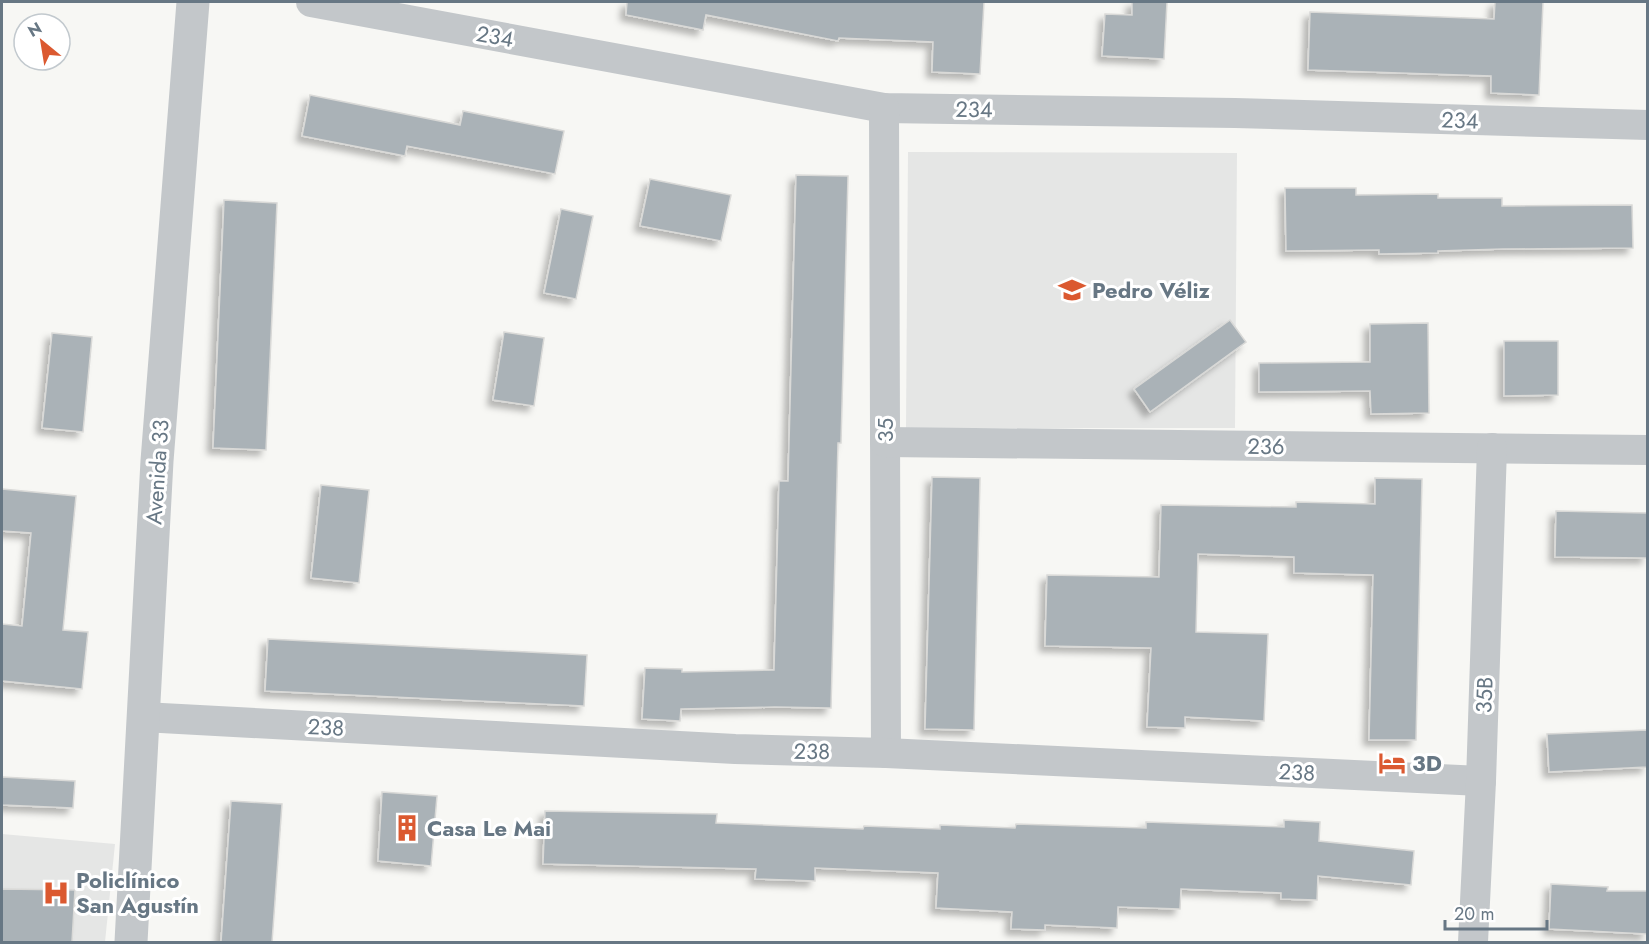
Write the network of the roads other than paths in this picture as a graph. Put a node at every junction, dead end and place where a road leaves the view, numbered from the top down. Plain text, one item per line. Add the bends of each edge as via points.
1 (194, 2) edge
2 (311, 2) edge
3 (884, 108) junction
4 (1647, 125) edge
5 (885, 442) junction
6 (1492, 448) junction
7 (1647, 450) edge
8 (143, 717) junction
9 (886, 753) junction
10 (1481, 781) junction
11 (131, 942) edge
12 (1473, 942) edge

1 - 8 street, Avenida 33 via 157,461
2 - 3 street, 234
3 - 4 street, 234
3 - 5 street, 35
5 - 6 street, 236
5 - 9 street, 35
6 - 7 street, 236
6 - 10 street, 35B
8 - 9 street, 238 via 735,749
8 - 11 street, Avenida 33
9 - 10 street, 238
10 - 12 street, 35B

